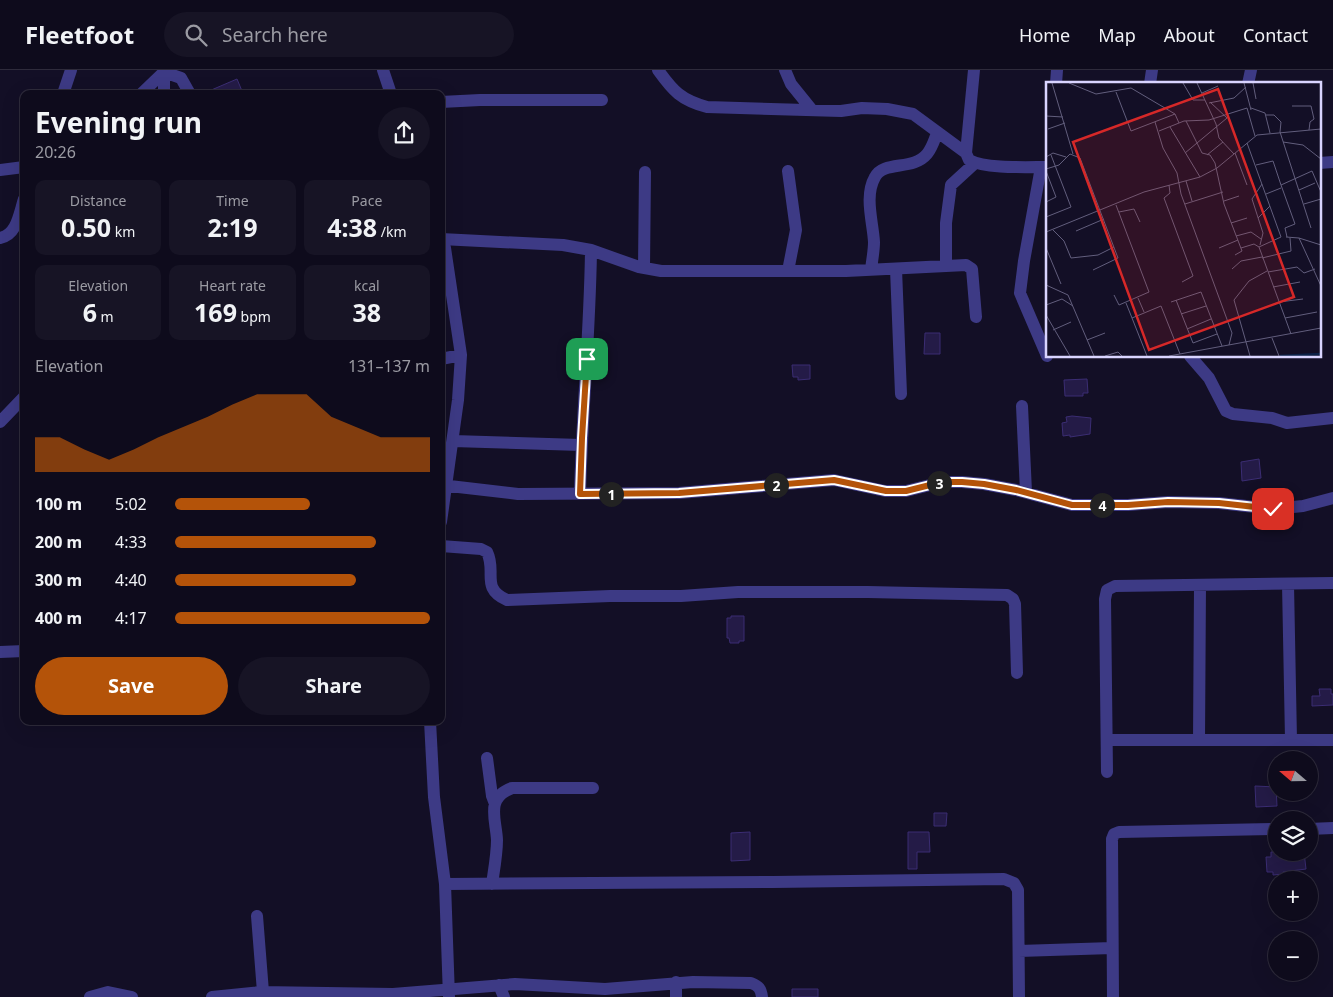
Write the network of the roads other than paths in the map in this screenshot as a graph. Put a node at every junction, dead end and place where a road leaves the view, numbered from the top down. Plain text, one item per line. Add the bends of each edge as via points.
1 (71, 70) edge
2 (383, 70) edge
3 (658, 70) edge
4 (785, 70) edge
5 (974, 70) edge
6 (164, 71) edge
7 (64, 90) edge
8 (145, 90) edge
9 (164, 90) edge
10 (188, 90) edge
11 (390, 90) edge
12 (602, 100) dead end
13 (445, 102) edge
14 (812, 110) junction
15 (937, 133) junction
16 (966, 153) junction
17 (975, 163) junction
18 (1044, 167) edge
19 (20, 168) edge
20 (0, 170) edge
21 (645, 172) dead end
22 (788, 172) dead end
23 (20, 211) edge
24 (0, 238) edge
25 (445, 238) edge
26 (591, 250) junction
27 (445, 256) edge
28 (946, 265) junction
29 (644, 268) junction
30 (871, 269) junction
31 (896, 269) junction
32 (788, 271) junction
33 (976, 317) dead end
34 (461, 355) junction
35 (1046, 355) edge
36 (445, 358) edge
37 (1192, 358) edge
38 (901, 394) dead end
39 (20, 401) edge
40 (1022, 406) dead end
41 (1333, 418) edge
42 (0, 422) edge
43 (453, 441) junction
44 (582, 445) junction
45 (445, 481) edge
46 (445, 486) edge
47 (1026, 492) junction
48 (580, 494) junction
49 (1333, 498) edge
50 (445, 546) edge
51 (1333, 583) edge
52 (1288, 584) junction
53 (1200, 585) junction
54 (20, 651) edge
55 (0, 652) edge
56 (1017, 673) dead end
57 (430, 725) edge
58 (1107, 740) junction
59 (1199, 740) junction
60 (1291, 740) junction
61 (1333, 740) edge
62 (487, 758) dead end
63 (1107, 772) dead end
64 (593, 788) dead end
65 (495, 804) junction
66 (1318, 828) edge
67 (1333, 828) edge
68 (1268, 829) edge
69 (445, 884) junction
70 (492, 884) junction
71 (257, 916) dead end
72 (1112, 948) junction
73 (1019, 951) junction
74 (676, 982) junction
75 (499, 985) junction
76 (263, 992) junction
77 (449, 993) edge
78 (90, 997) edge
79 (132, 997) edge
80 (212, 997) edge
81 (504, 997) edge
82 (676, 997) edge
83 (762, 997) edge
84 (1019, 997) edge
85 (1113, 997) edge

1 - 7 street
2 - 11 street
3 - 14 street via 679,95 707,107
4 - 14 street via 791,84
5 - 16 street
6 - 8 street
6 - 9 street
6 - 10 street via 181,78
12 - 13 street
14 - 15 street via 862,108 905,112 921,119
15 - 16 street
15 - 30 street via 926,156 913,164 880,170 875,176 870,197 874,244
16 - 17 street
17 - 18 street
17 - 28 street via 951,185 946,223
18 - 35 street via 1020,293
19 - 20 street
21 - 29 street
22 - 32 street via 796,230
23 - 24 street via 14,230
25 - 26 street
26 - 29 street
26 - 44 street
27 - 34 street
28 - 31 street
28 - 33 street via 966,264 972,269
29 - 32 street via 689,272
30 - 31 street
30 - 32 street
31 - 38 street
34 - 36 street
34 - 43 street
37 - 41 street via 1210,378 1226,412 1287,423
39 - 42 street
40 - 47 street
43 - 44 street
43 - 45 street
44 - 48 street
46 - 48 street via 518,494
47 - 48 street via 962,482 886,491 834,480 679,493
47 - 49 street via 1072,505 1219,503 1273,509 1288,509
50 - 56 street via 487,552 493,590 507,600 738,592 1007,595 1016,604
51 - 52 street
52 - 53 street
52 - 60 street
53 - 58 street via 1115,586 1107,590
53 - 59 street
54 - 55 street
57 - 69 street via 434,797
58 - 59 street
58 - 63 street
59 - 60 street
60 - 61 street
62 - 65 street
64 - 65 street via 512,788 505,791
65 - 70 street
66 - 67 street
68 - 72 street via 1114,834
69 - 70 street
69 - 77 street
70 - 73 street via 1004,879 1014,883 1018,890
71 - 76 street
72 - 73 street
72 - 85 street
73 - 84 street
74 - 75 street via 605,989
74 - 82 street
74 - 83 street via 751,983 761,989
75 - 77 street
75 - 81 street
76 - 77 street
76 - 80 street
78 - 79 street via 108,992

